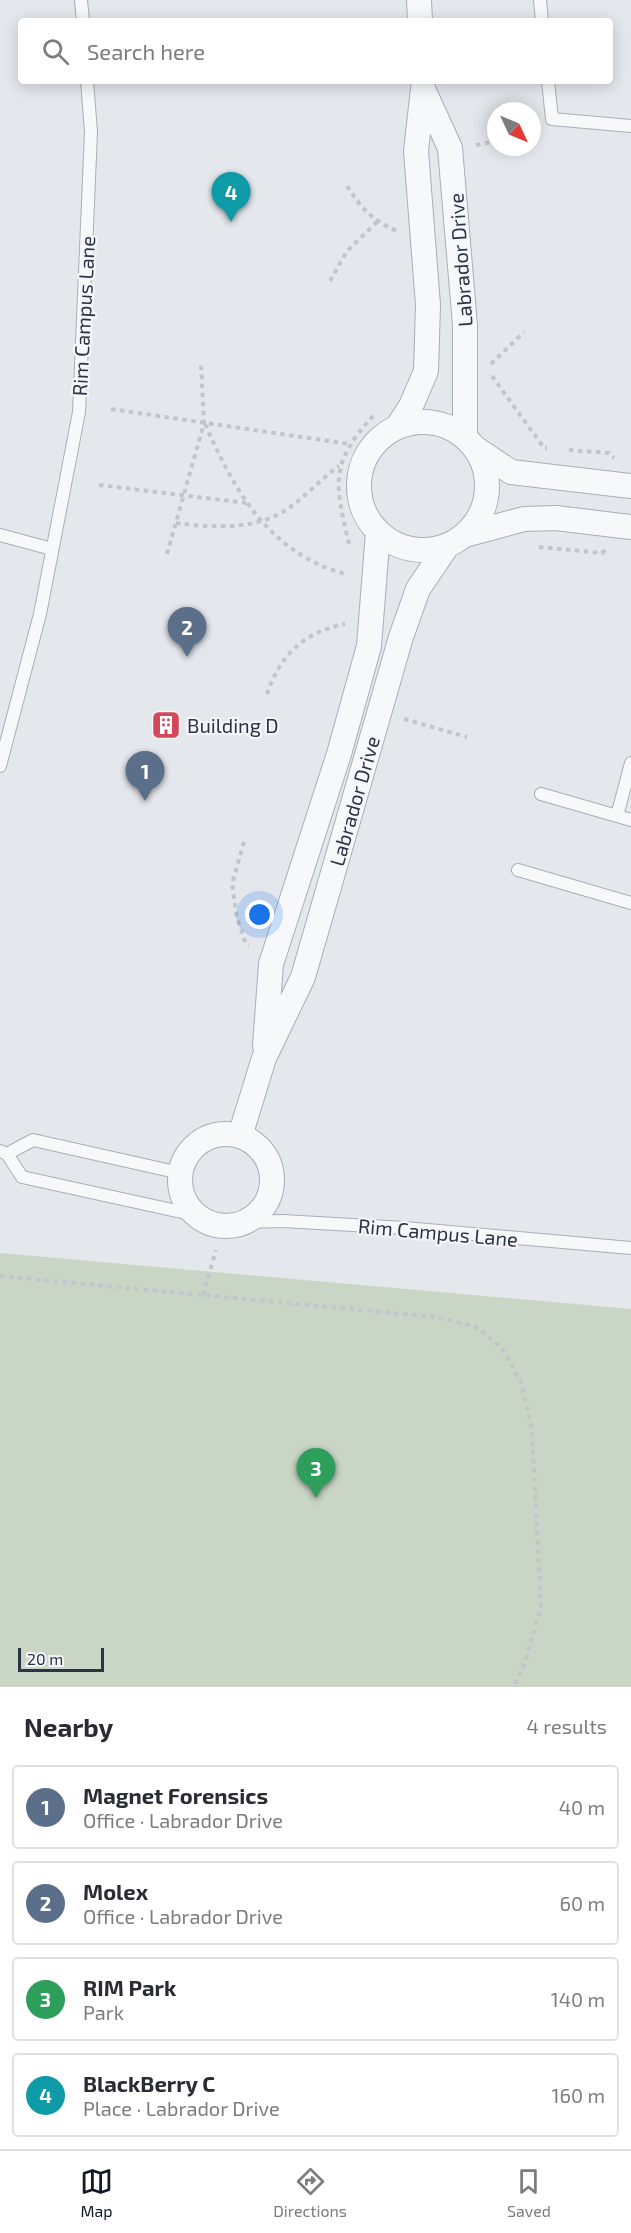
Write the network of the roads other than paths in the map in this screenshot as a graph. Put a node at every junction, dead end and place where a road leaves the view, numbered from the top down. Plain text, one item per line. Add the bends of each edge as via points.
1 (81, 0) edge
2 (419, 0) edge
3 (540, 0) edge
4 (83, 18) edge
5 (420, 18) edge
6 (542, 18) edge
7 (87, 84) edge
8 (548, 84) edge
9 (423, 85) edge
10 (631, 126) edge
11 (398, 426) junction
12 (470, 442) junction
13 (631, 486) edge
14 (631, 527) edge
15 (378, 532) junction
16 (0, 536) edge
17 (456, 540) junction
18 (52, 549) junction
19 (631, 763) edge
20 (0, 766) edge
21 (542, 794) dead end
22 (617, 816) junction
23 (631, 820) edge
24 (518, 870) dead end
25 (631, 903) edge
26 (264, 1058) junction
27 (240, 1136) junction
28 (3, 1152) edge
29 (180, 1173) junction
30 (195, 1215) junction
31 (244, 1222) junction
32 (631, 1248) edge

1 - 4 lane
2 - 5 street
3 - 6 lane
7 - 18 lane, Rim Campus Lane via 91,132 79,412
8 - 10 lane via 552,118
9 - 11 street, Labrador Drive via 416,151 428,305 426,371
9 - 12 street, Labrador Drive via 450,148
11 - 12 street via 432,422 449,427
11 - 15 street via 376,441 359,474 363,512
12 - 13 street via 511,472
12 - 17 street via 482,460 487,486 482,513
14 - 17 street via 556,518 524,519
15 - 17 street via 410,549 434,549
15 - 26 street, Labrador Drive via 369,646 339,754 271,964
16 - 18 lane
17 - 26 street, Labrador Drive via 431,567 418,589 303,977
18 - 20 lane, Rim Campus Lane via 40,614
19 - 22 lane
21 - 22 lane
22 - 23 lane
24 - 25 lane
26 - 27 street, Labrador Drive
27 - 29 street via 208,1136 185,1158
27 - 31 street via 266,1156 272,1178 261,1209
28 - 29 lane via 33,1140
28 - 30 lane via 22,1177
29 - 30 street via 185,1203
30 - 31 street via 218,1226
31 - 32 lane, Rim Campus Lane via 405,1228

